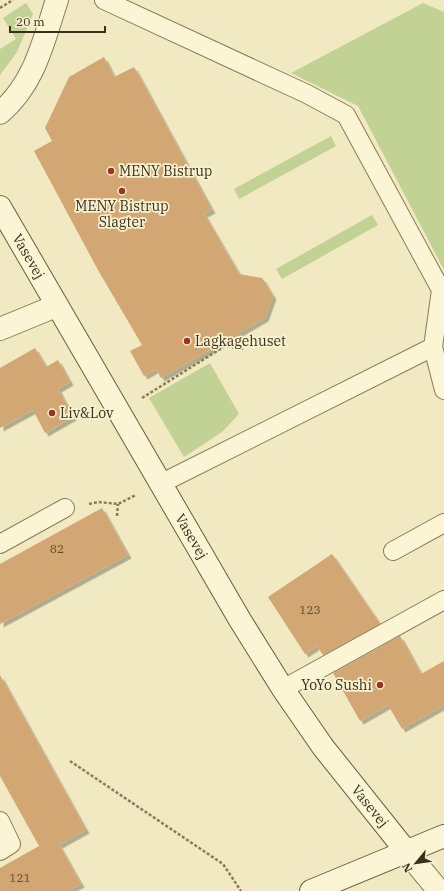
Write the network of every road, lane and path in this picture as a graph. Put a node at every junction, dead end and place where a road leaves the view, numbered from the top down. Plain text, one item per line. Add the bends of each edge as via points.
1 (13, 0) edge
2 (58, 0) edge
3 (104, 0) edge
4 (0, 8) edge
5 (0, 113) edge
6 (0, 207) edge
7 (56, 306) junction
8 (0, 329) edge
9 (433, 347) junction
10 (243, 349) dead end
11 (444, 390) edge
12 (118, 412) junction
13 (160, 484) junction
14 (98, 502) dead end
15 (65, 508) dead end
16 (117, 516) dead end
17 (444, 523) edge
18 (0, 544) edge
19 (393, 551) dead end
20 (444, 600) edge
21 (283, 689) junction
22 (70, 761) dead end
23 (0, 821) edge
24 (444, 836) edge
25 (0, 851) edge
26 (406, 851) junction
27 (240, 891) edge
28 (311, 891) edge
29 (439, 891) edge

1 - 4 path
2 - 5 street via 33,71 14,101
3 - 9 lane via 346,115 441,290
6 - 7 street, Vasevej
7 - 8 street
7 - 12 street, Vasevej
9 - 11 lane
9 - 13 lane
10 - 12 path via 225,346
12 - 13 street, Vasevej
13 - 21 street, Vasevej
14 - 16 path via 118,504
15 - 18 lane
17 - 19 lane
20 - 21 lane
21 - 26 street, Vasevej via 323,747
22 - 27 path via 223,864
23 - 25 lane via 11,844
24 - 26 street
26 - 28 street
26 - 29 street, Vasevej

